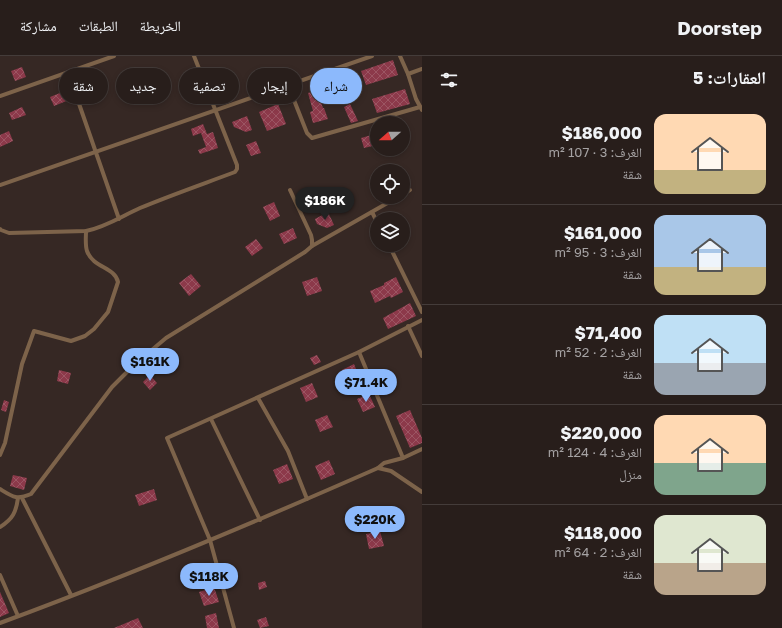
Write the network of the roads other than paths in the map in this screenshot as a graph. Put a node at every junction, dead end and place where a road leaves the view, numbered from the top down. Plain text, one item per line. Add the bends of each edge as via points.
1 (114, 56) edge
2 (194, 56) edge
3 (372, 56) edge
4 (400, 56) edge
5 (80, 68) edge
6 (422, 69) edge
7 (408, 74) junction
8 (59, 75) edge
9 (302, 80) edge
10 (0, 96) edge
11 (247, 100) edge
12 (79, 104) edge
13 (295, 104) edge
14 (421, 109) edge
15 (215, 111) junction
16 (95, 152) junction
17 (0, 185) edge
18 (290, 190) dead end
19 (386, 204) edge
20 (372, 212) edge
21 (370, 213) edge
22 (119, 219) junction
23 (0, 229) edge
24 (86, 231) junction
25 (312, 246) junction
26 (392, 252) edge
27 (422, 312) edge
28 (422, 320) edge
29 (408, 326) junction
30 (359, 352) junction
31 (422, 356) edge
32 (258, 398) junction
33 (211, 419) junction
34 (422, 449) edge
35 (0, 455) edge
36 (402, 458) junction
37 (378, 468) junction
38 (0, 489) edge
39 (422, 492) edge
40 (20, 498) junction
41 (307, 499) junction
42 (260, 520) junction
43 (0, 527) edge
44 (210, 540) junction
45 (0, 575) edge
46 (71, 595) junction
47 (18, 616) junction
48 (0, 622) edge
49 (234, 628) edge

1 - 5 street
2 - 15 street
3 - 9 street
4 - 7 street
6 - 7 street
7 - 14 street
8 - 10 street
11 - 15 street
12 - 16 street
13 - 14 street via 306,133 312,138
15 - 16 street
15 - 22 street via 237,166 236,171 181,191
16 - 17 street
16 - 22 street
18 - 25 street via 311,235
19 - 20 street
21 - 25 street
22 - 24 street
23 - 24 street via 9,233
24 - 35 street via 87,251 92,259 118,278 108,312 94,330 71,341 34,331 22,364 5,443
25 - 40 street via 166,338 134,365 108,393 39,485 31,494
26 - 27 street
28 - 29 street
29 - 30 street
29 - 31 street
30 - 32 street
30 - 36 street
32 - 33 street
32 - 41 street via 288,451
33 - 42 street
33 - 44 street via 167,438
34 - 36 street
36 - 37 street via 384,463
37 - 39 street via 391,471
37 - 41 street
38 - 40 street
40 - 43 street via 13,517
40 - 46 street
41 - 42 street
42 - 44 street
44 - 46 street
44 - 49 street
45 - 47 street
46 - 47 street
47 - 48 street

